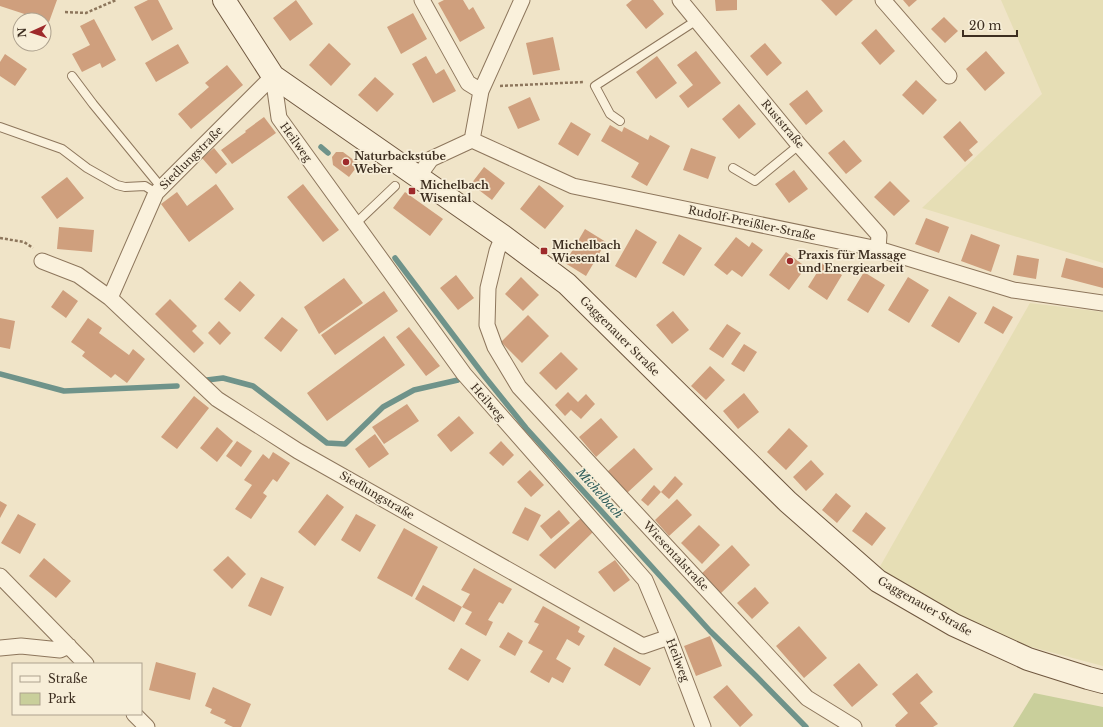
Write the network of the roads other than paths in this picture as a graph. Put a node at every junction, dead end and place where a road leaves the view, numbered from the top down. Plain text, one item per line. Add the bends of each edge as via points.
1 (224, 0) edge
2 (422, 0) edge
3 (522, 0) edge
4 (681, 0) edge
5 (883, 0) edge
6 (696, 20) junction
7 (72, 76) dead end
8 (273, 76) junction
9 (949, 76) dead end
10 (484, 87) junction
11 (620, 121) dead end
12 (0, 127) edge
13 (472, 140) junction
14 (799, 144) junction
15 (732, 168) dead end
16 (418, 177) junction
17 (395, 186) dead end
18 (159, 190) junction
19 (355, 224) junction
20 (503, 236) junction
21 (878, 249) junction
22 (42, 260) road end
23 (110, 298) junction
24 (1103, 303) edge
25 (0, 576) edge
26 (669, 637) junction
27 (69, 646) junction
28 (0, 648) edge
29 (85, 663) edge
30 (1103, 682) edge
31 (135, 715) edge
32 (147, 727) edge
33 (704, 727) edge
34 (854, 727) edge

1 - 8 main road, Gaggenauer Straße
2 - 10 street via 468,83
3 - 10 street
4 - 6 street, Ruststraße
5 - 9 street
6 - 11 lane via 595,86 610,114
6 - 14 street, Ruststraße
7 - 18 lane
8 - 16 main road, Gaggenauer Straße
8 - 18 street, Siedlungstraße
8 - 19 street, Heilweg via 279,118
10 - 13 street
12 - 18 lane via 62,149 87,168 117,185 145,186
13 - 16 street via 431,159
13 - 21 street, Rudolf-Preißler-Straße via 573,186
14 - 15 lane via 755,181
14 - 21 street, Ruststraße via 879,235
16 - 20 main road, Gaggenauer Straße
17 - 19 lane
18 - 23 street, Siedlungstraße
19 - 26 street, Heilweg via 464,374 644,580
20 - 30 main road, Gaggenauer Straße via 568,284 788,502 878,580 954,625 1028,659
20 - 34 street, Wiesentalstraße via 488,288 487,325 494,347 519,387 807,698
21 - 24 street, Rudolf-Preißler-Straße via 1013,290
22 - 23 street, Siedlungstraße via 78,275
23 - 26 street, Siedlungstraße via 217,399 298,451 643,646
25 - 27 street
26 - 33 street, Heilweg
27 - 28 street via 60,650 21,646
27 - 29 street
31 - 32 street

